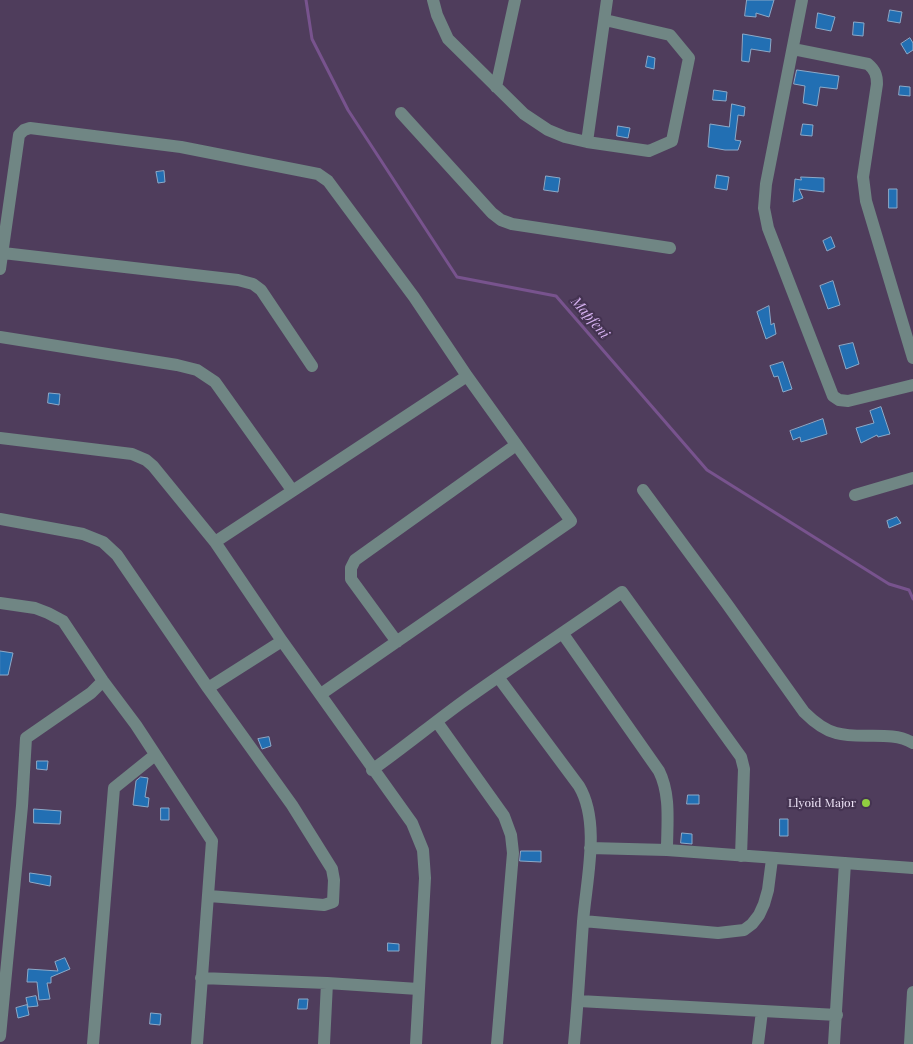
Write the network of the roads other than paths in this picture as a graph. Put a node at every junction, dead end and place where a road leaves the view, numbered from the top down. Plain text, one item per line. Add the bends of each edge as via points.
1 (433, 0) edge
2 (515, 0) edge
3 (607, 0) edge
4 (802, 0) edge
5 (605, 20) junction
6 (793, 49) junction
7 (496, 87) junction
8 (401, 113) dead end
9 (587, 142) junction
10 (670, 248) dead end
11 (3, 253) junction
12 (0, 269) edge
13 (0, 337) edge
14 (913, 358) edge
15 (312, 366) dead end
16 (467, 376) junction
17 (913, 385) edge
18 (0, 438) edge
19 (516, 445) junction
20 (913, 478) edge
21 (292, 490) junction
22 (643, 490) dead end
23 (855, 495) dead end
24 (0, 519) edge
25 (215, 542) junction
26 (0, 603) edge
27 (563, 634) junction
28 (282, 641) junction
29 (397, 642) junction
30 (498, 677) junction
31 (103, 681) junction
32 (208, 688) junction
33 (321, 694) junction
34 (437, 722) junction
35 (913, 743) edge
36 (155, 754) junction
37 (372, 770) junction
38 (590, 848) junction
39 (667, 850) junction
40 (741, 856) junction
41 (772, 858) junction
42 (845, 864) junction
43 (913, 868) edge
44 (209, 896) junction
45 (583, 921) junction
46 (201, 978) junction
47 (327, 983) junction
48 (418, 989) junction
49 (913, 992) edge
50 (579, 1001) junction
51 (762, 1011) junction
52 (837, 1015) junction
53 (0, 1036) edge
54 (92, 1044) edge
55 (197, 1044) edge
56 (324, 1044) edge
57 (416, 1044) edge
58 (497, 1044) edge
59 (574, 1044) edge
60 (758, 1044) edge
61 (834, 1044) edge
62 (910, 1044) edge

1 - 7 street via 448,39
2 - 7 street
3 - 5 street
4 - 6 street
5 - 9 street
5 - 9 street via 670,35 689,58 672,142 650,151
6 - 14 street via 868,64 874,69 878,84 863,177 866,201
6 - 17 street via 766,184 764,208 768,228 832,396 848,400
7 - 9 street via 524,114 548,130
8 - 10 street via 500,220
11 - 12 street
11 - 15 street via 253,284 261,290
11 - 16 street via 19,135 30,128 181,147 318,174 328,181 414,297
13 - 21 street via 197,370 216,382
16 - 19 street
16 - 21 street
18 - 25 street via 132,454 146,460
19 - 29 street via 355,560 351,579
19 - 29 street via 571,521
20 - 23 street
21 - 25 street
22 - 35 street via 804,712 837,734
24 - 32 street via 83,534 103,542 117,555
25 - 28 street
26 - 31 street via 35,608 63,621
27 - 30 street
27 - 39 street via 659,771 667,792
27 - 40 street via 622,592 741,756 744,769
28 - 32 street
28 - 33 street
29 - 33 street
30 - 34 street
30 - 38 street via 585,796
31 - 36 street
31 - 53 street via 91,693 26,738
32 - 44 street via 292,805 332,869 334,880 333,902 324,905
33 - 37 street
34 - 37 street
34 - 58 street via 504,816 511,835 513,853
36 - 44 street via 212,841
36 - 54 street via 114,788
37 - 48 street via 412,823 424,850
38 - 39 street
38 - 45 street
39 - 40 street
40 - 41 street
41 - 42 street
41 - 45 street via 768,890 760,915 744,930 718,932
42 - 43 street
42 - 52 street
44 - 46 street
45 - 50 street
46 - 47 street
46 - 55 street
47 - 48 street
47 - 56 street
48 - 57 street
49 - 62 street
50 - 51 street
50 - 59 street
51 - 52 street
51 - 60 street
52 - 61 street

